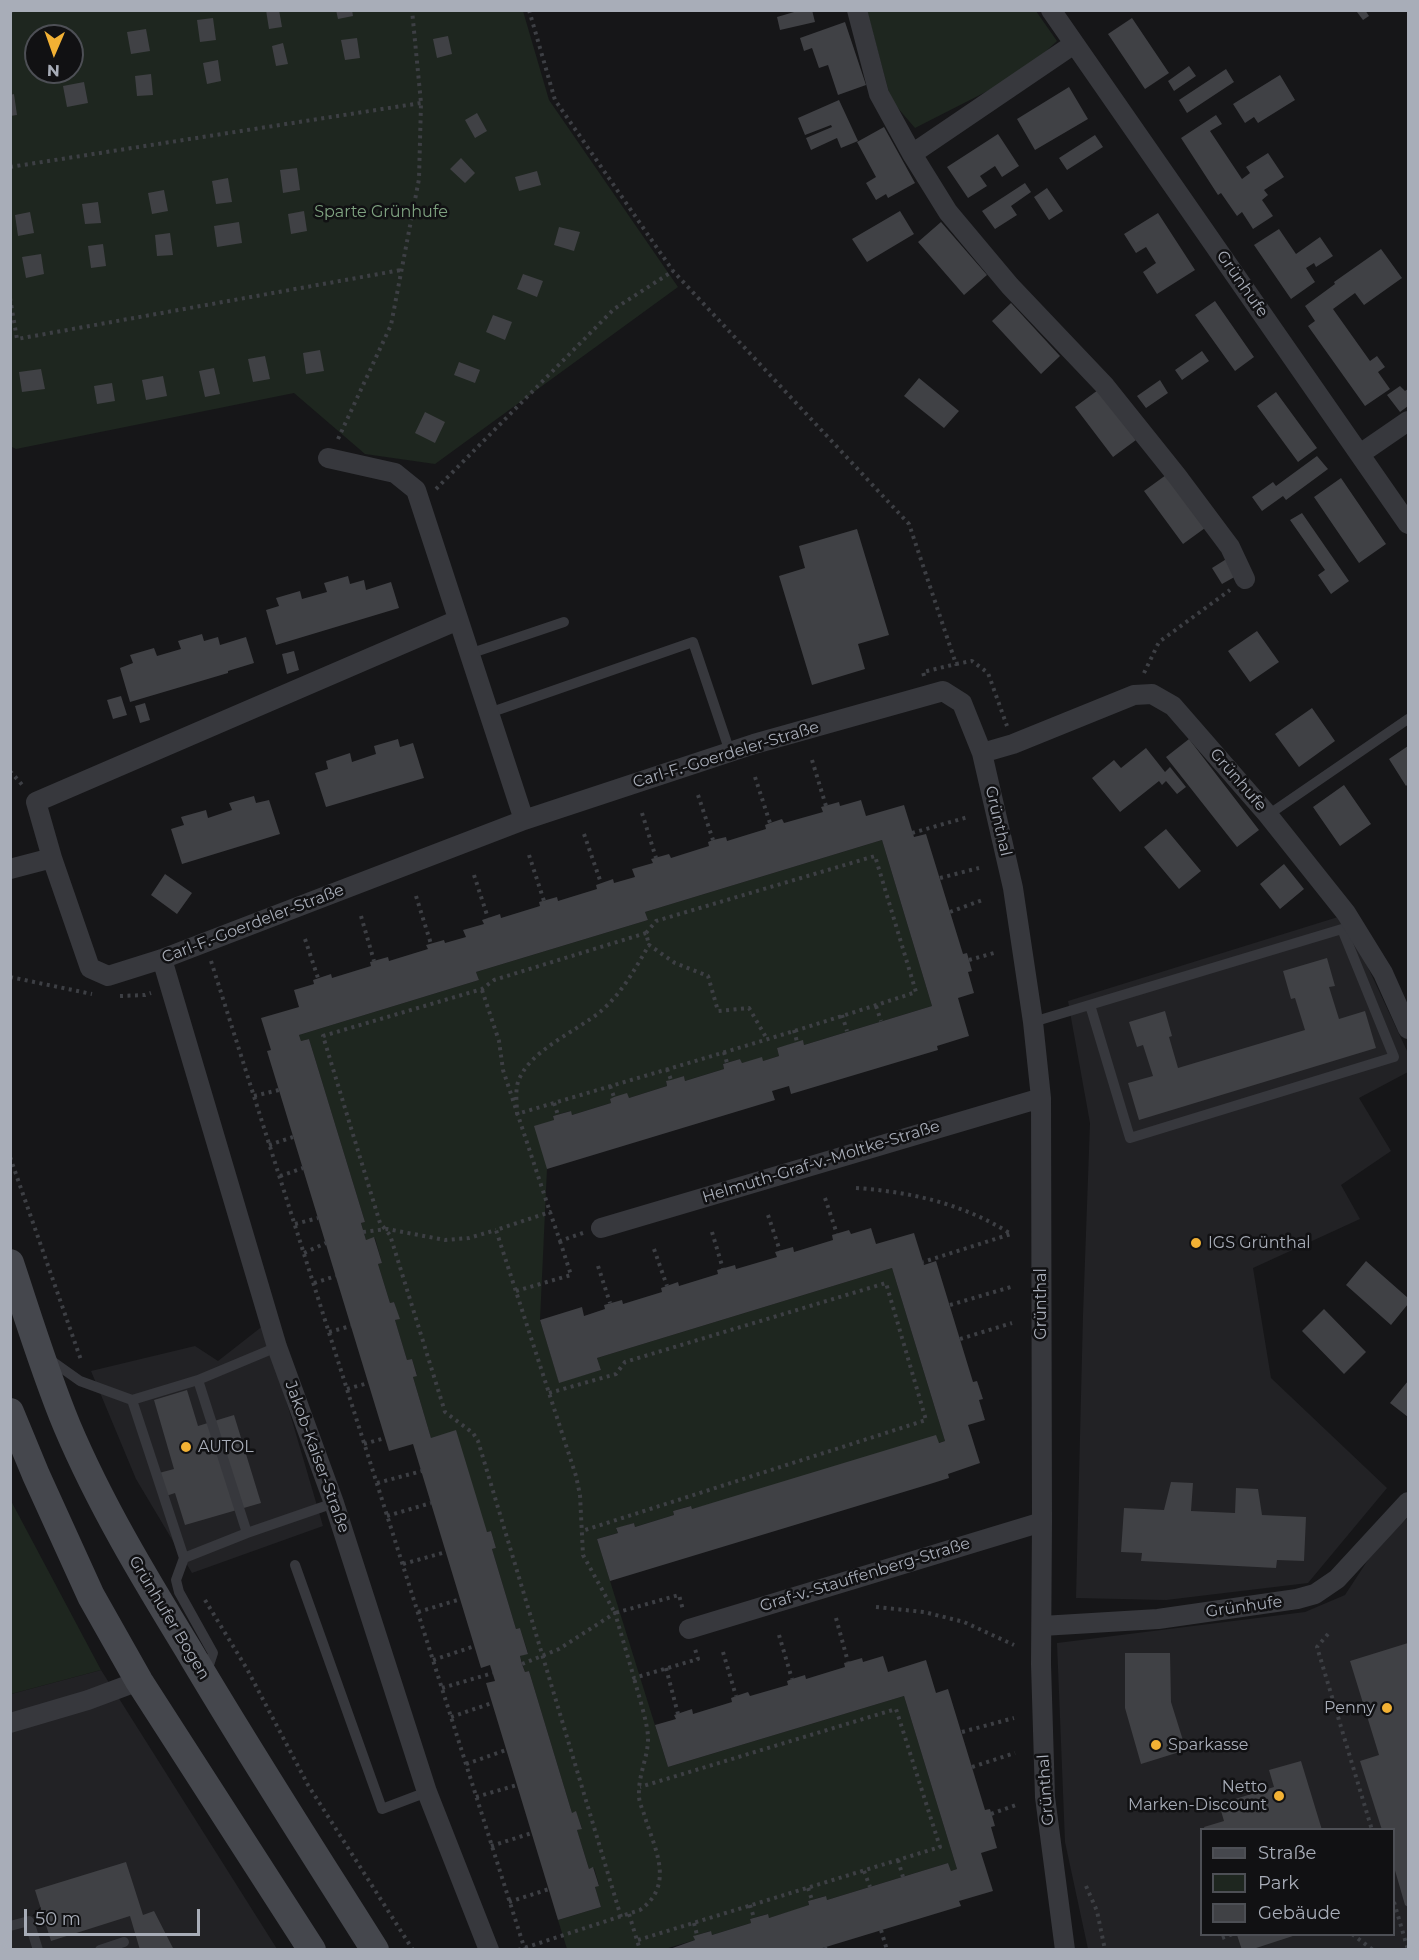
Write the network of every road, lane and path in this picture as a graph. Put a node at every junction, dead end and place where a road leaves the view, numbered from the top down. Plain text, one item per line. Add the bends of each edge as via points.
1 (412, 10) edge
2 (529, 10) edge
3 (857, 10) edge
4 (1051, 10) edge
5 (1074, 44) junction
6 (421, 103) junction
7 (912, 154) junction
8 (10, 167) edge
9 (401, 270) junction
10 (673, 271) junction
11 (10, 298) edge
12 (1408, 421) edge
13 (1360, 454) junction
14 (328, 458) joint
15 (422, 504) junction
16 (1408, 524) edge
17 (1245, 579) joint
18 (458, 620) junction
19 (564, 622) dead end
20 (469, 654) junction
21 (929, 694) joint
22 (1134, 695) junction
23 (489, 713) junction
24 (1408, 718) edge
25 (1013, 744) junction
26 (730, 752) junction
27 (982, 753) junction
28 (812, 760) dead end
29 (755, 777) dead end
30 (698, 795) dead end
31 (826, 806) dead end
32 (642, 813) dead end
33 (1268, 815) junction
34 (968, 817) dead end
35 (524, 820) junction
36 (770, 823) dead end
37 (912, 833) dead end
38 (584, 834) dead end
39 (713, 840) dead end
40 (529, 855) dead end
41 (52, 858) junction
42 (656, 858) dead end
43 (980, 868) dead end
44 (10, 869) edge
45 (474, 875) dead end
46 (940, 878) dead end
47 (600, 883) dead end
48 (416, 896) dead end
49 (985, 899) dead end
50 (544, 901) dead end
51 (950, 912) dead end
52 (361, 916) dead end
53 (488, 918) dead end
54 (646, 933) junction
55 (305, 939) dead end
56 (205, 941) junction
57 (431, 944) dead end
58 (649, 945) junction
59 (994, 953) dead end
60 (162, 959) junction
61 (969, 960) dead end
62 (374, 961) dead end
63 (318, 978) dead end
64 (482, 990) junction
65 (1090, 1005) junction
66 (876, 1006) junction
67 (842, 1015) junction
68 (881, 1022) dead end
69 (1033, 1022) junction
70 (1408, 1029) edge
71 (794, 1030) junction
72 (847, 1031) dead end
73 (767, 1039) junction
74 (797, 1042) dead end
75 (724, 1052) junction
76 (727, 1063) dead end
77 (667, 1069) junction
78 (670, 1080) dead end
79 (610, 1086) junction
80 (279, 1090) dead end
81 (254, 1096) junction
82 (614, 1097) dead end
83 (1041, 1098) junction
84 (554, 1103) junction
85 (517, 1114) junction
86 (558, 1115) dead end
87 (293, 1137) dead end
88 (269, 1144) junction
89 (303, 1168) dead end
90 (280, 1176) junction
91 (856, 1188) dead end
92 (825, 1198) dead end
93 (550, 1212) junction
94 (768, 1215) dead end
95 (318, 1218) dead end
96 (295, 1224) junction
97 (601, 1228) joint
98 (387, 1229) junction
99 (496, 1230) junction
100 (363, 1232) dead end
101 (712, 1232) dead end
102 (837, 1234) dead end
103 (560, 1241) junction
104 (326, 1244) dead end
105 (654, 1249) dead end
106 (780, 1251) dead end
107 (304, 1253) junction
108 (923, 1262) dead end
109 (10, 1263) edge
110 (598, 1266) dead end
111 (723, 1269) dead end
112 (336, 1276) dead end
113 (313, 1283) junction
114 (667, 1286) dead end
115 (1011, 1287) dead end
116 (516, 1291) junction
117 (610, 1303) dead end
118 (950, 1305) dead end
119 (1012, 1323) dead end
120 (351, 1326) dead end
121 (329, 1332) junction
122 (960, 1339) dead end
123 (277, 1347) junction
124 (39, 1352) junction
125 (198, 1380) junction
126 (368, 1383) dead end
127 (347, 1389) junction
128 (549, 1393) junction
129 (132, 1400) junction
130 (10, 1412) edge
131 (385, 1438) dead end
132 (364, 1444) junction
133 (422, 1471) dead end
134 (377, 1484) junction
135 (1408, 1502) edge
136 (334, 1503) junction
137 (431, 1503) dead end
138 (387, 1516) junction
139 (1042, 1522) junction
140 (582, 1531) junction
141 (247, 1533) junction
142 (446, 1552) dead end
143 (184, 1558) junction
144 (403, 1564) junction
145 (295, 1565) dead end
146 (460, 1599) dead end
147 (876, 1607) dead end
148 (418, 1612) junction
149 (615, 1613) junction
150 (836, 1618) dead end
151 (1042, 1626) junction
152 (689, 1629) junction
153 (1328, 1634) dead end
154 (779, 1635) dead end
155 (1014, 1645) dead end
156 (475, 1646) dead end
157 (723, 1652) dead end
158 (543, 1656) junction
159 (433, 1660) junction
160 (848, 1662) dead end
161 (522, 1664) dead end
162 (666, 1668) junction
163 (493, 1673) dead end
164 (204, 1678) junction
165 (634, 1678) junction
166 (792, 1679) dead end
167 (139, 1681) junction
168 (442, 1688) junction
169 (735, 1696) dead end
170 (492, 1703) dead end
171 (678, 1714) dead end
172 (451, 1717) junction
173 (1014, 1718) dead end
174 (10, 1723) edge
175 (962, 1732) dead end
176 (506, 1750) dead end
177 (1015, 1753) dead end
178 (466, 1764) junction
179 (972, 1767) dead end
180 (517, 1785) dead end
181 (640, 1787) junction
182 (427, 1792) junction
183 (476, 1797) junction
184 (1016, 1805) dead end
185 (991, 1814) dead end
186 (1371, 1828) edge
187 (532, 1833) dead end
188 (491, 1846) junction
189 (898, 1860) junction
190 (864, 1870) junction
191 (903, 1877) dead end
192 (1086, 1886) dead end
193 (870, 1887) dead end
194 (808, 1888) junction
195 (549, 1889) dead end
196 (812, 1900) dead end
197 (509, 1902) junction
198 (750, 1905) junction
199 (1395, 1906) edge
200 (629, 1914) junction
201 (621, 1917) junction
202 (754, 1918) dead end
203 (694, 1923) junction
204 (10, 1926) edge
205 (881, 1930) dead end
206 (697, 1935) dead end
207 (1229, 1936) edge
208 (1353, 1936) edge
209 (1222, 1938) dead end
210 (638, 1940) junction
211 (124, 1942) dead end
212 (524, 1948) edge
213 (1064, 1949) edge
214 (38, 1950) edge
215 (100, 1950) edge
216 (312, 1950) edge
217 (375, 1950) edge
218 (489, 1950) edge
219 (518, 1950) edge
220 (640, 1950) edge
221 (886, 1950) edge
222 (1105, 1950) edge
223 (1373, 1950) edge
224 (1407, 1950) edge

1 - 6 path
2 - 10 path via 555,100
3 - 7 street via 879,94
4 - 5 street, Grünhufe
5 - 7 street
5 - 13 street, Grünhufe
6 - 8 path
6 - 9 path via 418,179
7 - 17 street via 948,212 1010,286 1105,386 1177,476 1230,547
9 - 11 path via 17,339
9 - 14 path via 391,326
10 - 15 path via 614,309
10 - 25 path via 909,524 956,664 972,661 988,673
12 - 13 street
13 - 16 street, Grünhufe
14 - 15 street via 394,473 416,490
15 - 18 street
17 - 22 path via 1160,642
18 - 20 street
18 - 41 street, Carl-F.-Goerdeler-Straße via 36,802
19 - 20 lane
20 - 23 street
21 - 26 street, Carl-F.-Goerdeler-Straße
21 - 27 street, Grünthal via 942,691 962,703
22 - 25 street
22 - 33 street, Grünhufe via 1152,694 1173,706
23 - 26 lane via 693,642
23 - 35 street
24 - 33 lane
25 - 27 street
26 - 35 street, Carl-F.-Goerdeler-Straße
27 - 69 street, Grünthal via 1013,888
28 - 31 path
29 - 36 path
30 - 39 path
32 - 42 path
33 - 70 street, Grünhufe via 1346,913 1383,974
34 - 37 path
35 - 56 street, Carl-F.-Goerdeler-Straße
38 - 47 path
40 - 50 path
41 - 44 street
41 - 60 street, Carl-F.-Goerdeler-Straße via 90,968 108,976
43 - 46 path
45 - 53 path
48 - 57 path
49 - 51 path
52 - 62 path
54 - 58 path
54 - 64 path via 494,980
54 - 66 path via 656,921 874,856 916,993
55 - 63 path
56 - 60 street, Carl-F.-Goerdeler-Straße
56 - 81 path
58 - 73 path via 675,963 708,976 718,1011 749,1008
58 - 85 path via 627,983 601,1011 542,1051 529,1066 519,1081
59 - 61 path
60 - 123 street, Jakob-Kaiser-Straße
64 - 85 path
64 - 98 path via 323,1036 380,1223
65 - 65 lane via 1342,929 1394,1057 1130,1138
65 - 69 lane
66 - 67 path
66 - 68 path
67 - 71 path
67 - 72 path
69 - 83 street, Grünthal
71 - 73 path
71 - 74 path
73 - 75 path
75 - 76 path
75 - 77 path
77 - 78 path
77 - 79 path
79 - 82 path
79 - 84 path
80 - 81 path
81 - 88 path
83 - 97 street, Helmuth-Graf-v.-Moltke-Straße
83 - 139 street, Grünthal
84 - 85 path
84 - 86 path
85 - 93 path
87 - 88 path
88 - 90 path
89 - 90 path
90 - 96 path
91 - 108 path via 938,1201 987,1219 1011,1234
92 - 102 path
93 - 99 path
93 - 103 path
94 - 106 path
95 - 96 path
96 - 107 path
97 - 103 path
98 - 99 path via 445,1240
98 - 100 path
98 - 158 path via 445,1412 478,1441
99 - 116 path
101 - 111 path
103 - 116 path via 571,1275
104 - 107 path
105 - 114 path
107 - 113 path
109 - 124 main road, Grünhufer Bogen
110 - 117 path
112 - 113 path
113 - 121 path
115 - 118 path
116 - 128 path
119 - 122 path
120 - 121 path
121 - 127 path
123 - 125 lane
123 - 136 street, Jakob-Kaiser-Straße
124 - 129 lane via 80,1381
124 - 164 main road, Grünhufer Bogen via 67,1426 94,1482
125 - 129 lane
125 - 141 lane
126 - 127 path
127 - 132 path
128 - 140 path via 576,1476
128 - 140 path via 616,1374 625,1362 886,1283 926,1420
129 - 143 lane
130 - 167 main road via 82,1578
131 - 132 path
132 - 134 path
133 - 134 path
134 - 138 path
135 - 151 street, Grünhufe via 1337,1579 1315,1594 1158,1619
136 - 141 lane
136 - 182 street, Jakob-Kaiser-Straße
137 - 138 path
138 - 144 path
139 - 151 street, Grünthal
139 - 152 street, Graf-v.-Stauffenberg-Straße
140 - 149 path via 583,1555
141 - 143 lane
142 - 144 path
143 - 164 lane via 176,1580 179,1592 213,1653
144 - 148 path
145 - 182 lane via 382,1809
146 - 148 path
147 - 155 path via 924,1612 964,1622
148 - 159 path
149 - 152 path via 679,1595
149 - 158 path
149 - 165 path
150 - 160 path
151 - 213 street, Grünthal via 1045,1797
152 - 162 path via 698,1659
153 - 186 path via 1317,1647
154 - 166 path
156 - 159 path
157 - 169 path
158 - 161 path
158 - 201 path
159 - 168 path
162 - 165 path
162 - 171 path
163 - 168 path
164 - 217 main road, Grünhufer Bogen
165 - 181 path via 649,1738
167 - 174 street
167 - 216 main road
168 - 172 path
170 - 172 path
172 - 178 path
173 - 175 path
176 - 178 path
177 - 179 path
178 - 183 path
180 - 183 path
181 - 189 path via 896,1709 940,1847
181 - 200 path via 639,1798 661,1869 659,1887 649,1904
182 - 218 street, Jakob-Kaiser-Straße
183 - 188 path
184 - 185 path
187 - 188 path
188 - 197 path
189 - 190 path
189 - 191 path
190 - 193 path
190 - 194 path
192 - 222 path via 1097,1911
194 - 196 path
194 - 198 path
195 - 197 path
197 - 212 path
198 - 202 path
198 - 203 path
199 - 224 path
200 - 201 path
200 - 210 path
201 - 212 path
203 - 206 path
203 - 210 path
204 - 214 lane via 29,1921
205 - 221 path
207 - 209 path
208 - 223 path
210 - 220 path
211 - 215 lane
212 - 219 path

